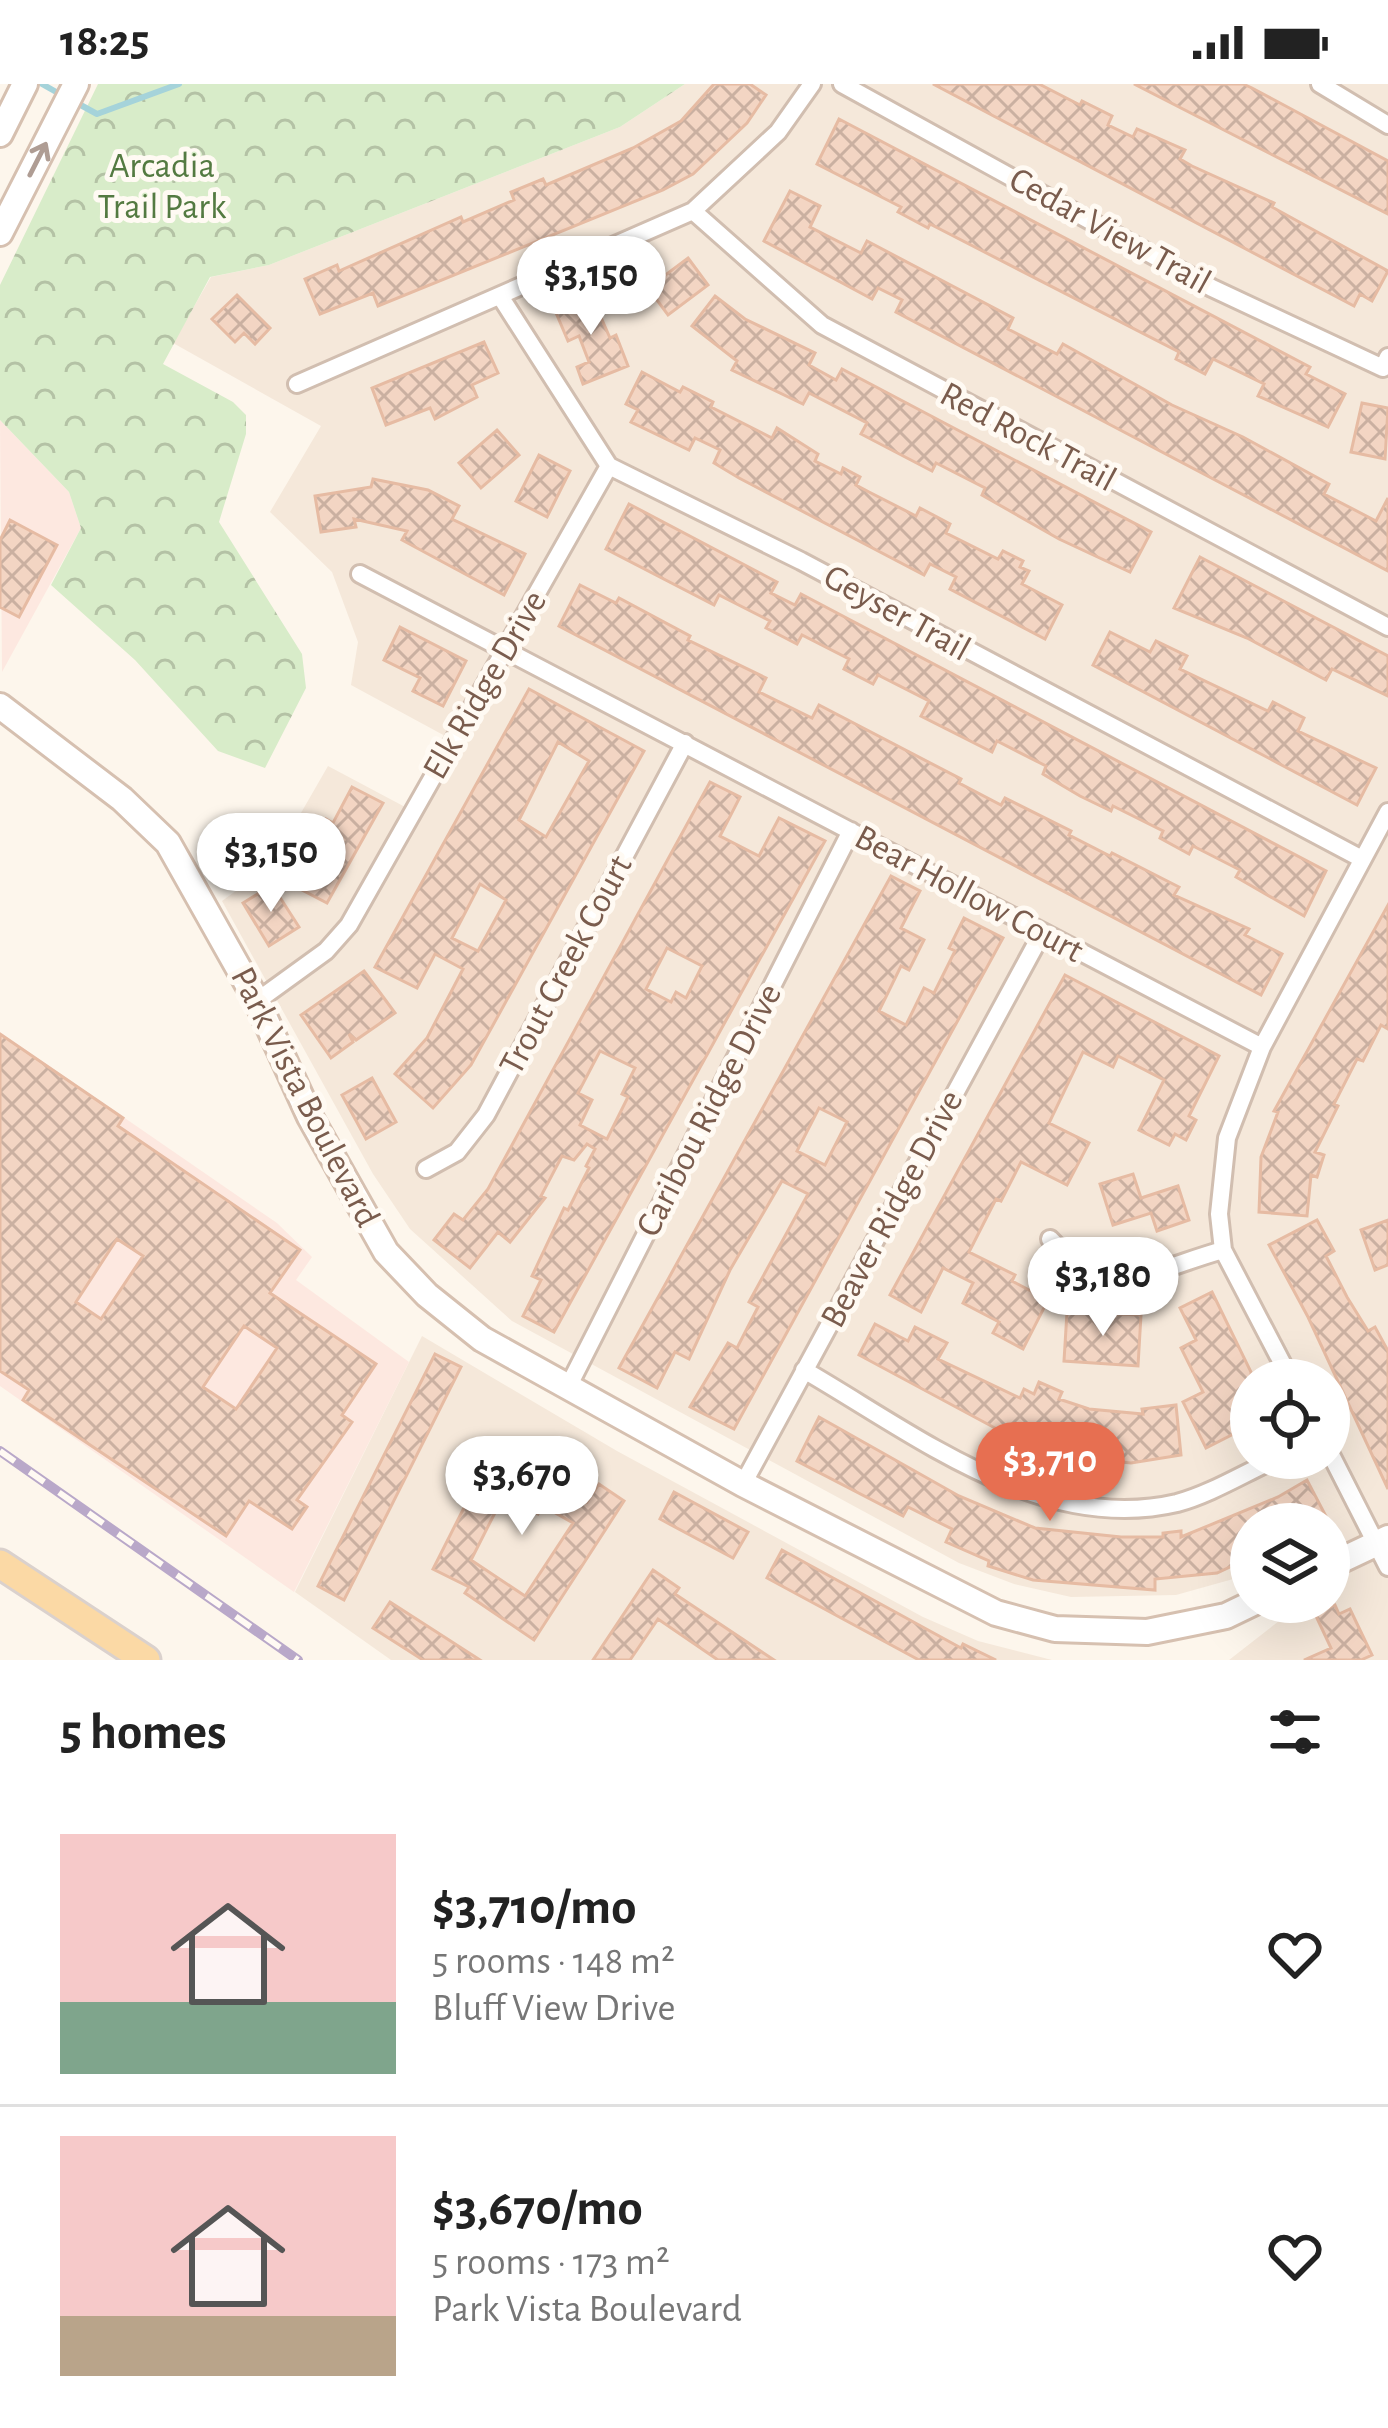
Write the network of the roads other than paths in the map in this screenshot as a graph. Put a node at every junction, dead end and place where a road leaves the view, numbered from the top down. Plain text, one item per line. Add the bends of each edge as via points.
1 (26, 84) edge
2 (76, 84) edge
3 (812, 84) edge
4 (842, 84) edge
5 (1320, 84) edge
6 (1388, 125) edge
7 (0, 134) edge
8 (693, 211) junction
9 (0, 233) edge
10 (500, 296) junction
11 (1386, 362) edge
12 (297, 384) dead end
13 (609, 466) junction
14 (360, 574) dead end
15 (1388, 627) edge
16 (504, 650) junction
17 (0, 706) edge
18 (685, 743) junction
19 (1388, 812) edge
20 (851, 831) junction
21 (1362, 859) junction
22 (1042, 933) junction
23 (257, 1001) junction
24 (1262, 1047) junction
25 (426, 1169) dead end
26 (1050, 1239) dead end
27 (1223, 1250) junction
28 (1280, 1359) edge
29 (805, 1370) junction
30 (567, 1389) junction
31 (1231, 1479) edge
32 (1346, 1479) edge
33 (743, 1484) junction
34 (1383, 1540) edge
35 (1350, 1556) edge
36 (0, 1564) edge
37 (1388, 1567) edge
38 (1230, 1614) edge
39 (146, 1660) edge

1 - 7 street
9 -> 2 street
3 - 8 street via 778,132
4 - 11 street, Cedar View Trail via 1211,288
5 - 6 street
8 - 10 street
8 - 15 street, Red Rock Trail via 822,325
10 - 12 street
10 - 13 street
13 - 16 street, Elk Ridge Drive
13 - 21 street, Geyser Trail
14 - 16 street, Bear Hollow Court
16 - 18 street, Bear Hollow Court
16 - 23 street, Elk Ridge Drive via 349,925
17 - 23 street, Park Vista Boulevard via 168,843
18 - 20 street, Bear Hollow Court
18 - 25 street, Trout Creek Court via 486,1115 458,1152
19 - 21 street
20 - 22 street, Bear Hollow Court
20 - 30 street, Caribou Ridge Drive
21 - 24 street
22 - 24 street, Bear Hollow Court
22 - 29 street, Beaver Ridge Drive
23 - 30 street, Park Vista Boulevard via 386,1252 482,1339
24 - 27 street via 1226,1138
26 - 27 street via 1080,1269 1119,1280
27 - 28 street
29 - 31 street via 987,1475 1039,1496 1123,1509 1179,1502
29 - 33 street, Beaver Ridge Drive
30 - 33 street, Park Vista Boulevard
32 - 34 street
33 - 38 street, Park Vista Boulevard via 967,1601 1055,1629 1147,1632
34 - 35 street
34 - 37 street
36 - 39 main road

